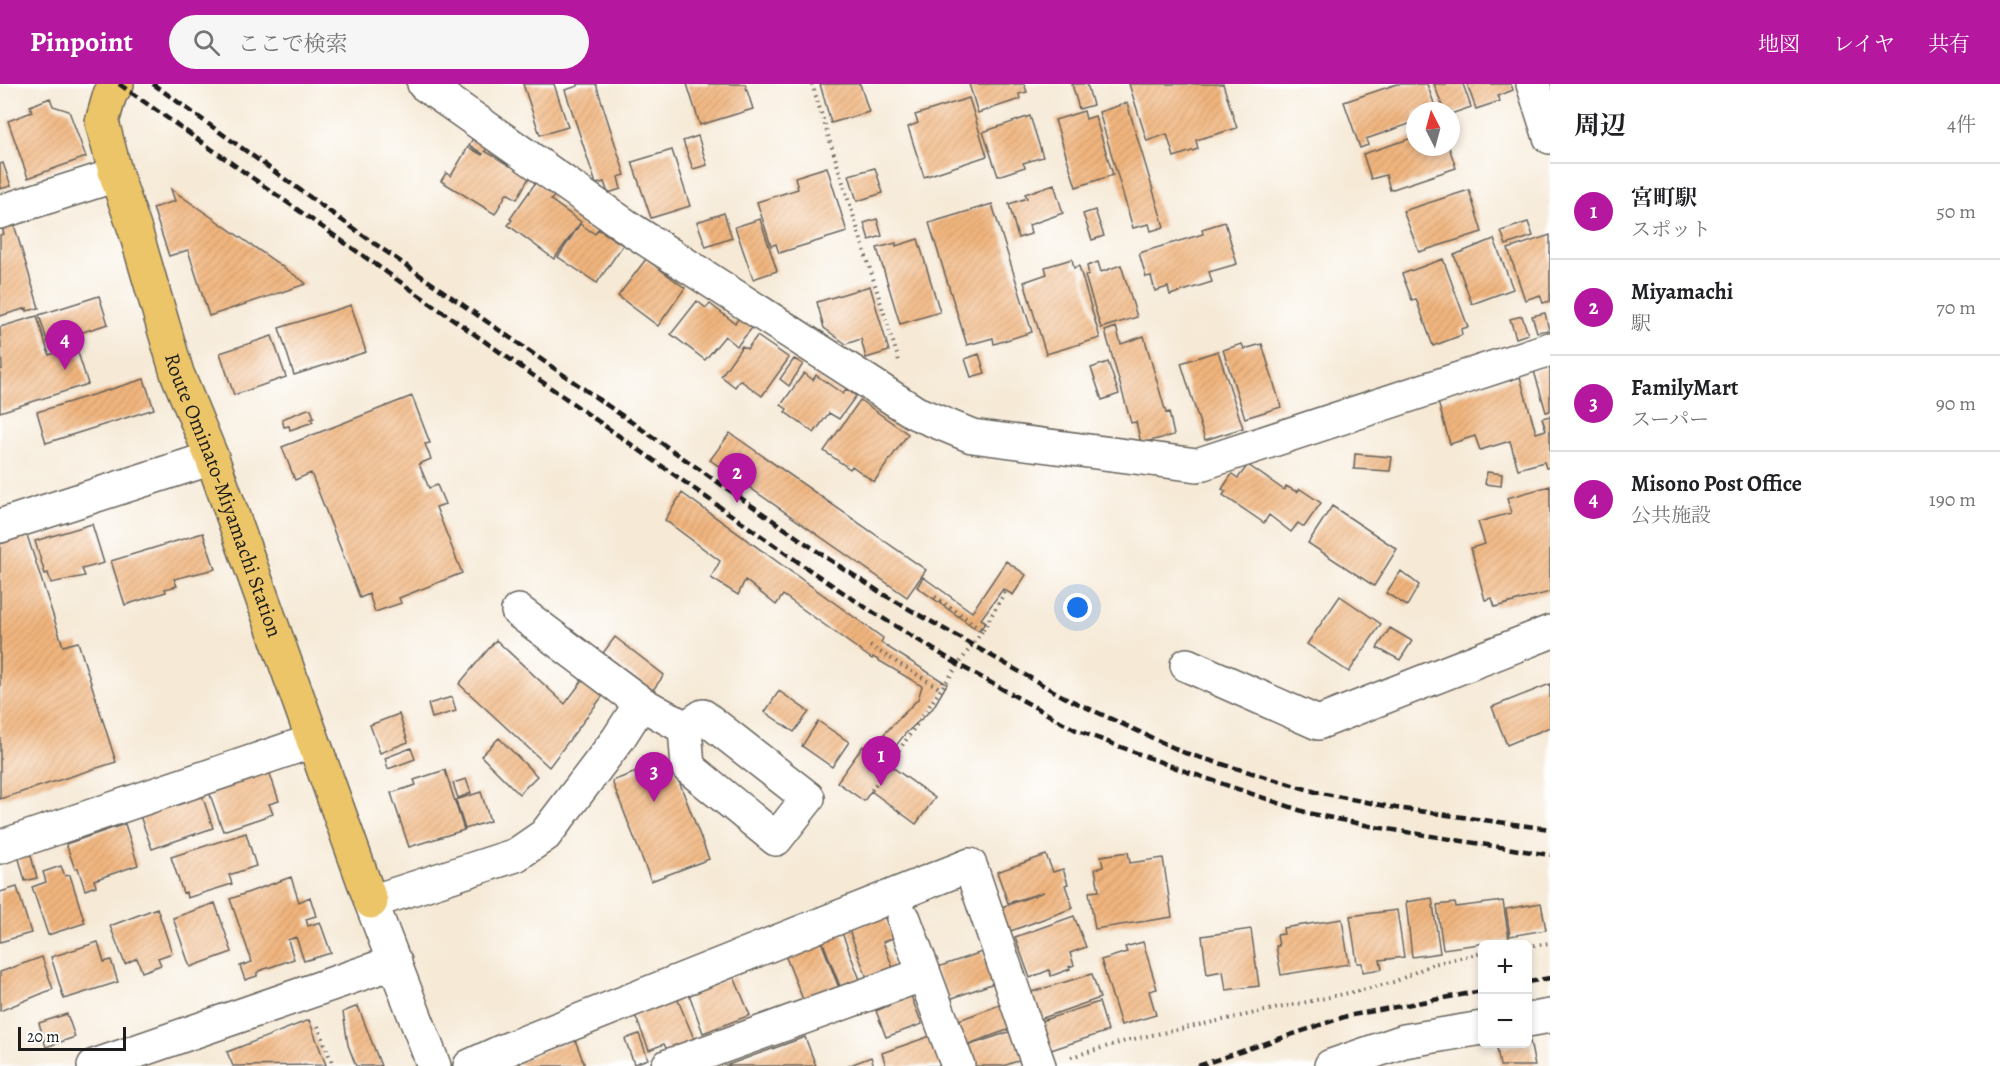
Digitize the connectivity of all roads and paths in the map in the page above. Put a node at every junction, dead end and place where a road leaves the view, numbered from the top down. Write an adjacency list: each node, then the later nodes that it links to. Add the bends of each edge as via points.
1 (117, 84): 6 (main road, Route Ominato-Miyamachi Station, via 102,122)
2 (424, 84): 9 (street, via 632,230)
3 (812, 84): 9 (path)
4 (1533, 84): 5 (street)
5 (1550, 136)
6 (116, 175): 7 (street); 10 (main road, Route Ominato-Miyamachi Station, via 177,373)
7 (2, 211)
8 (1550, 349): 9 (street, via 1197,465 972,436)
9 (916, 413)
10 (212, 458): 11 (street); 22 (main road, Route Ominato-Miyamachi Station)
11 (0, 526)
12 (1005, 592): 15 (path)
13 (935, 597): 15 (path)
14 (518, 611): 20 (street)
15 (983, 630): 19 (path)
16 (1550, 633): 18 (street, via 1318,723)
17 (870, 646): 19 (path)
18 (1187, 665)
19 (941, 689): 23 (path)
20 (641, 703): 21 (street); 25 (street, via 618,740 544,836 516,855)
21 (685, 728)
22 (313, 741): 24 (street); 25 (main road, Route Ominato-Miyamachi Station)
23 (871, 791)
24 (0, 847)
25 (370, 902): 30 (street)
26 (904, 919): 31 (street)
27 (1550, 942): 28 (path)
28 (1532, 944)
29 (1478, 954): 42 (path, via 1433,964 1385,984 1129,1040)
30 (395, 962): 32 (street); 38 (street)
31 (924, 974): 40 (street); 41 (street)
32 (306, 992): 36 (street); 37 (path)
33 (1550, 1016): 34 (street)
34 (1532, 1019)
35 (1478, 1029): 43 (street, via 1404,1041)
36 (94, 1066)
37 (333, 1066)
38 (434, 1066)
39 (470, 1066): 42 (street, via 970,865)
40 (668, 1066)
41 (958, 1066)
42 (1040, 1066)
43 (1331, 1066)

